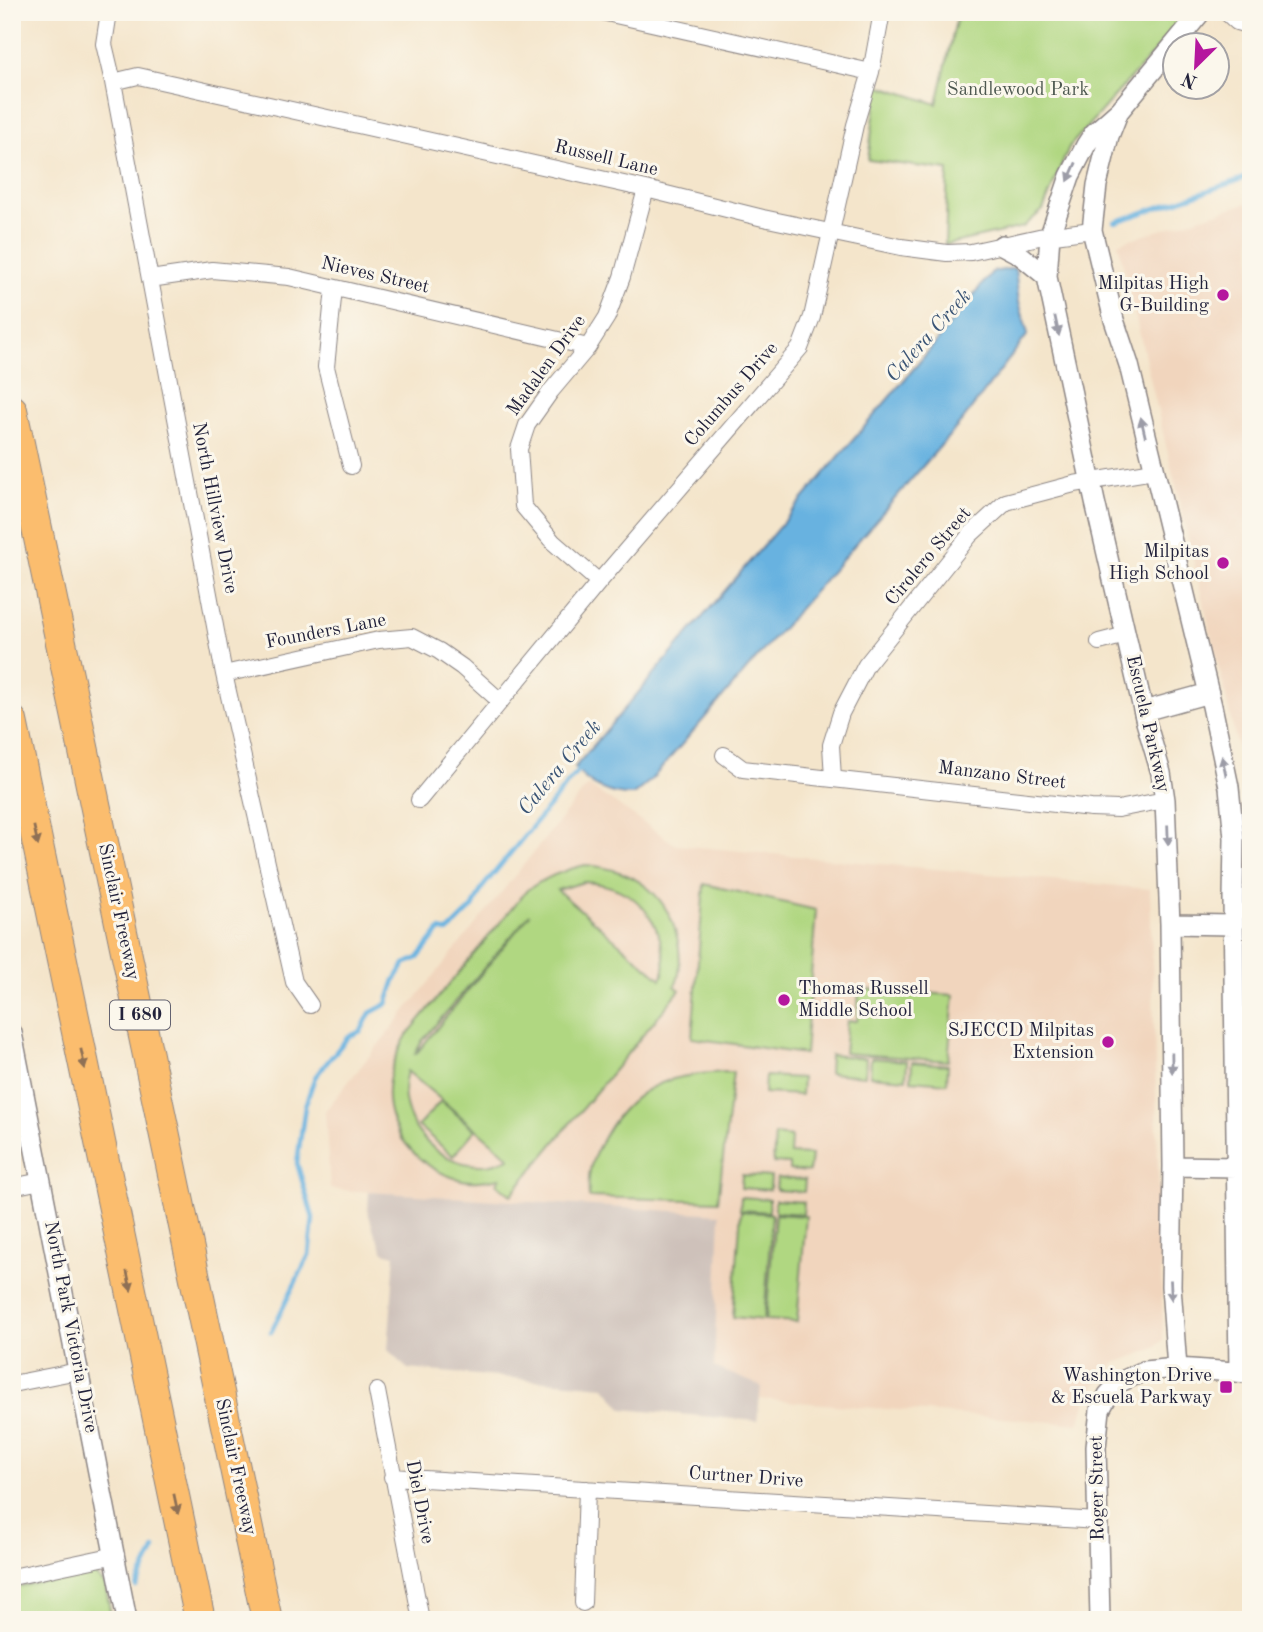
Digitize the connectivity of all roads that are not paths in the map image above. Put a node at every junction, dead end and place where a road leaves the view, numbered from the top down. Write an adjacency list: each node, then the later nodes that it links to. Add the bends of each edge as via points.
1 (109, 12): 8 (street, North Hillview Drive, via 104,44)
2 (602, 12): 7 (street)
3 (882, 12): 7 (street, Columbus Drive)
4 (1201, 12): 9 (street, Escuela Parkway)
5 (1226, 12): 6 (street)
6 (1251, 26)
7 (871, 72): 12 (street, Columbus Drive)
8 (114, 82): 10 (street, Russell Lane, via 138,76); 16 (street, North Hillview Drive)
9 (1120, 110): 11 (street, Escuela Parkway, via 1097,185); 13 (street, Escuela Parkway, one-way to 13, via 1086,145)
10 (646, 189): 12 (street, Russell Lane); 18 (street, Madalen Drive, via 607,317)
11 (1092, 229): 13 (street, Russell Lane); 21 (street, Escuela Parkway, one-way to 11)
12 (831, 233): 14 (street, Russell Lane, via 947,253); 24 (street, Columbus Drive, via 800,348)
13 (1050, 235): 14 (street, Russell Lane); 15 (street, Escuela Parkway)
14 (1002, 245): 15 (street)
15 (1047, 277): 22 (street, Escuela Parkway, one-way to 22)
16 (150, 279): 17 (street, Nieves Street, via 212,270 289,277); 27 (street, North Hillview Drive)
17 (334, 288): 18 (street, Nieves Street); 20 (street, via 326,367)
18 (588, 347): 24 (street, Madalen Drive, via 527,425 519,449 519,476 523,506 553,542)
19 (12, 410): 58 (highway, Sinclair Freeway / I 680)
20 (351, 466)
21 (1154, 471): 22 (street, Cirolero Street); 28 (street, Escuela Parkway)
22 (1091, 483): 25 (street, Escuela Parkway); 33 (street, Cirolero Street, via 1006,502 970,536 866,665 841,713 831,745)
23 (12, 498): 57 (highway, I 680)
24 (599, 582): 29 (street, Columbus Drive)
25 (1126, 635): 26 (street); 30 (street, Escuela Parkway)
26 (1099, 642)
27 (224, 674): 29 (street, Founders Lane, via 379,640 412,638 462,667); 38 (street, North Hillview Drive, via 294,982)
28 (1209, 693): 30 (street); 37 (street, Escuela Parkway, one-way to 28, via 1234,838 1229,787)
29 (500, 701): 34 (street, Columbus Drive)
30 (1144, 711): 35 (street, Escuela Parkway)
31 (12, 721): 56 (highway, one-way to 56)
32 (724, 755): 33 (street, Manzano Street, via 743,769)
33 (833, 778): 35 (street, Manzano Street, via 1091,808 1118,809)
34 (419, 800)
35 (1166, 800): 36 (street, Escuela Parkway, one-way to 36)
36 (1170, 924): 37 (street); 40 (street, Escuela Parkway, one-way to 40)
37 (1233, 925): 41 (street, Escuela Parkway)
38 (310, 1005)
39 (12, 1033): 42 (street, North Park Victoria Drive)
40 (1173, 1166): 41 (street); 44 (street, Escuela Parkway, one-way to 44, via 1171,1286)
41 (1237, 1167): 46 (street, Escuela Parkway)
42 (41, 1181): 43 (street); 45 (street, North Park Victoria Drive)
43 (12, 1187)
44 (1177, 1368): 46 (street, Roger Street); 51 (street, Roger Street, via 1130,1376 1114,1387 1103,1404 1097,1431)
45 (78, 1371): 47 (street); 52 (street, North Park Victoria Drive)
46 (1245, 1373)
47 (12, 1384)
48 (377, 1391): 49 (street, Diel Drive)
49 (392, 1477): 50 (street, Curtner Drive); 59 (street, Diel Drive)
50 (587, 1489): 51 (street, Curtner Drive); 54 (street)
51 (1098, 1521): 60 (street, Roger Street)
52 (116, 1555): 53 (street); 55 (street, North Park Victoria Drive)
53 (12, 1577)
54 (583, 1603)
55 (127, 1620)
56 (200, 1620)
57 (249, 1620)
58 (267, 1620)
59 (421, 1620)
60 (1100, 1620)

